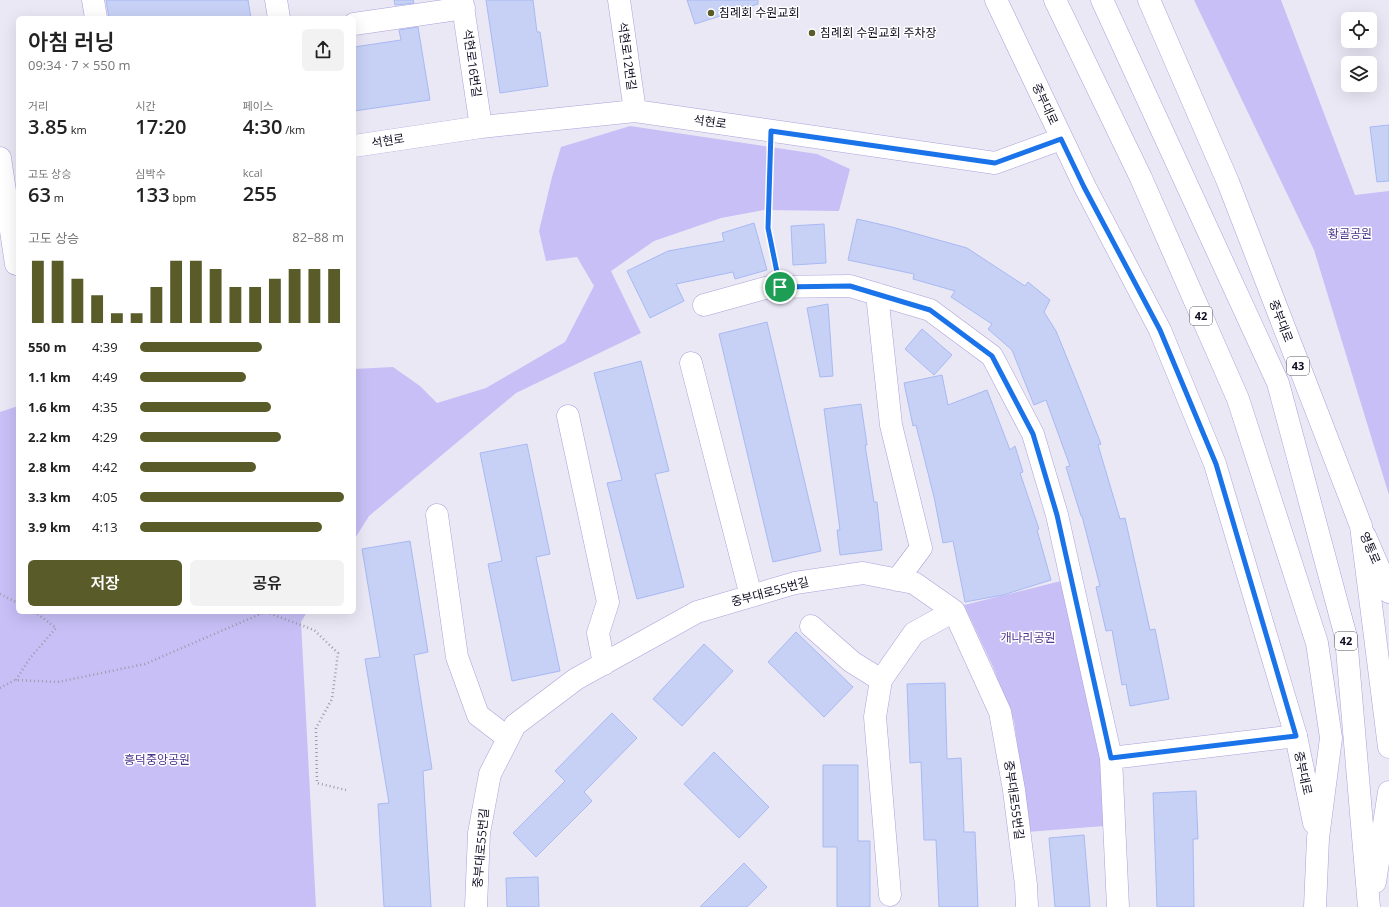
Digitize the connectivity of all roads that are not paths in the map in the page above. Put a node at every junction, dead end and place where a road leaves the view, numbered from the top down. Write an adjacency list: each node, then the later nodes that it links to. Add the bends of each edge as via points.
1 (93, 0): 9 (main road)
2 (276, 0): 10 (main road)
3 (619, 0): 12 (main road, 석현로12번길)
4 (996, 0): 14 (main road, 중부대로)
5 (1055, 0): 36 (main road, 중부대로 / 42, via 1141,178 1238,400 1317,643 1331,738)
6 (1102, 0): 42 (main road, 42, via 1278,383 1346,637)
7 (1149, 0): 23 (main road, 중부대로 / 43, via 1228,182)
8 (463, 4): 11 (main road); 13 (main road, 석현로16번길)
9 (96, 16)
10 (279, 16)
11 (356, 24)
12 (635, 112): 13 (main road, 석현로); 14 (main road, 석현로, via 995,163)
13 (481, 127): 15 (main road, 석현로)
14 (1061, 139): 31 (main road, 중부대로, via 1160,330 1216,464)
15 (356, 146)
16 (0, 158): 17 (main road)
17 (11, 266)
18 (877, 294): 19 (main road, via 850,286 769,287); 24 (main road, via 892,425 921,548); 34 (main road, via 930,310 992,356 1033,434 1057,515)
19 (704, 305)
20 (691, 363): 26 (main road)
21 (568, 416): 29 (main road, via 608,602 598,632)
22 (438, 515): 32 (main road, via 457,657 478,715)
23 (1360, 526): 25 (main road, 영통로); 33 (main road, 중부대로 / 43)
24 (897, 580): 26 (main road, 중부대로55번길, via 863,573 795,583); 27 (main road, 중부대로55번길, via 914,583)
25 (1389, 592)
26 (751, 596): 29 (main road, 중부대로55번길, via 697,612)
27 (954, 611): 30 (main road, via 914,633); 39 (main road, 중부대로55번길, via 1000,712 1014,790 1026,885)
28 (810, 626): 30 (main road, via 852,662)
29 (604, 664): 32 (main road, 중부대로55번길, via 576,678 515,724)
30 (881, 680): 37 (main road, via 875,717)
31 (1296, 736): 34 (main road); 36 (main road, 중부대로)
32 (508, 738): 38 (main road, 중부대로55번길, via 490,774 479,833)
33 (1389, 747)
34 (1111, 758): 40 (main road)
35 (1389, 792): 42 (main road)
36 (1318, 838): 41 (main road, 중부대로 / 42)
37 (890, 895)
38 (476, 907)
39 (1026, 907)
40 (1118, 907)
41 (1315, 907)
42 (1370, 907)

